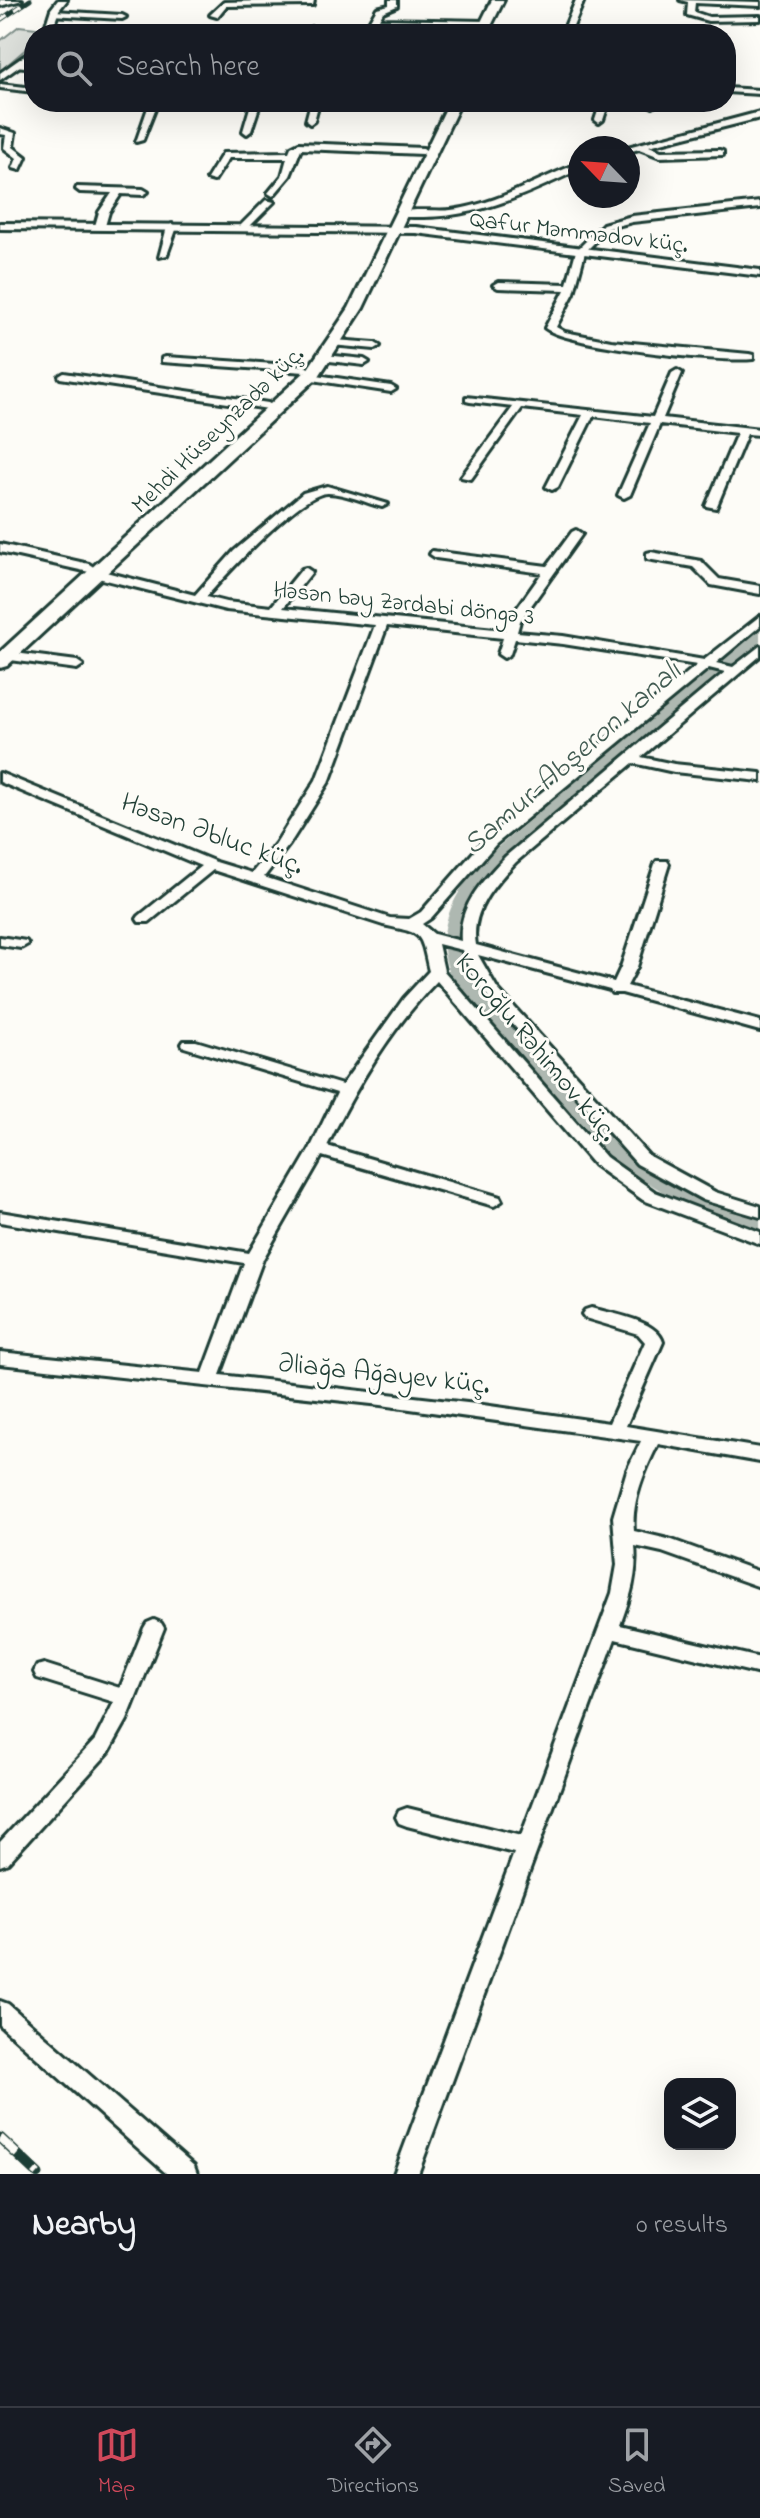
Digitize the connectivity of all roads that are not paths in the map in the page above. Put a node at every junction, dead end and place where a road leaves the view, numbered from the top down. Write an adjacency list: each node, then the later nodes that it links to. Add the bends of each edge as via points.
1 (63, 0): 11 (street)
2 (310, 0): 12 (street, via 224,4)
3 (393, 0): 16 (street)
4 (498, 0): 20 (main road)
5 (507, 0): 21 (main road)
6 (580, 0): 22 (street)
7 (683, 0): 8 (street)
8 (692, 0): 9 (street); 15 (street, via 690,13 700,18)
9 (760, 4)
10 (125, 8): 13 (street)
11 (54, 13): 13 (street); 17 (street)
12 (214, 15)
13 (110, 16): 14 (street)
14 (122, 17)
15 (760, 18)
16 (375, 21): 18 (street); 19 (street)
17 (50, 24)
18 (373, 24)
19 (412, 24)
20 (488, 24)
21 (489, 24)
22 (570, 24)
23 (24, 60): 24 (street)
24 (19, 64): 25 (street); 26 (street)
25 (24, 65)
26 (0, 77)
27 (0, 86): 28 (street)
28 (24, 89)
29 (736, 91): 30 (street)
30 (760, 92)
31 (150, 112): 42 (street)
32 (253, 112): 41 (street)
33 (312, 112): 39 (street)
34 (441, 112): 45 (main road, Mehdi Hüseynzadə küç.)
35 (450, 112): 56 (main road, Mehdi Hüseynzadə küç.)
36 (602, 112): 38 (street)
37 (760, 115): 43 (street)
38 (599, 120)
39 (310, 121)
40 (0, 131): 48 (street, via 11,133 8,148 22,157)
41 (247, 131)
42 (139, 140)
43 (640, 145)
44 (640, 149): 46 (street, via 660,154)
45 (423, 151): 47 (street, via 309,144); 56 (main road, Mehdi Hüseynzadə küç.)
46 (720, 153)
47 (292, 155): 50 (street, via 226,155); 60 (street, via 286,176)
48 (17, 168)
49 (568, 172): 55 (street, via 505,201)
50 (211, 179)
51 (80, 189): 52 (street)
52 (118, 191): 53 (street); 58 (street)
53 (143, 192)
54 (760, 205): 62 (street, via 618,221)
55 (423, 215): 56 (street); 61 (street)
56 (393, 224): 60 (street, Qafur Məmmədov küç.); 61 (street, Qafur Məmmədov küç.); 68 (main road, Mehdi Hüseynzadə küç.); 75 (main road, Mehdi Hüseynzadə küç.)
57 (0, 226): 58 (street, Qafur Məmmədov küç.)
58 (100, 226): 59 (street, Qafur Məmmədov küç.)
59 (172, 227): 60 (street, Qafur Məmmədov küç.); 63 (street)
60 (244, 227)
61 (416, 230): 62 (street, Qafur Məmmədov küç.)
62 (581, 251): 64 (street, Qafur Məmmədov küç.); 66 (street)
63 (162, 255)
64 (760, 273)
65 (498, 285): 66 (street)
66 (571, 287): 67 (street, via 551,331)
67 (599, 341): 70 (street); 71 (street)
68 (335, 343): 69 (street); 72 (main road, Mehdi Hüseynzadə küç.)
69 (375, 346)
70 (589, 355)
71 (749, 357)
72 (325, 358): 74 (street); 75 (main road, Mehdi Hüseynzadə küç.)
73 (166, 360): 75 (street)
74 (364, 362)
75 (307, 373): 78 (street); 80 (main road, Mehdi Hüseynzadə küç.); 96 (main road, Mehdi Hüseynzadə küç.)
76 (677, 373): 83 (street)
77 (64, 376): 80 (street)
78 (391, 389)
79 (470, 399): 82 (street)
80 (268, 406): 96 (main road, Mehdi Hüseynzadə küç.)
81 (517, 409): 86 (street)
82 (589, 413): 83 (street); 87 (street)
83 (655, 420): 85 (street); 88 (street)
84 (759, 428): 85 (street)
85 (743, 430): 90 (street)
86 (467, 477)
87 (552, 487)
88 (624, 495)
89 (382, 504): 99 (street, via 327,489 307,495 238,554)
90 (712, 506)
91 (576, 534): 95 (street)
92 (0, 548): 96 (street, Həsən bəy Zərdabi döngə 3)
93 (436, 554): 95 (street)
94 (651, 556): 98 (street, via 697,564 715,582)
95 (550, 570): 103 (street)
96 (94, 571): 99 (street, Həsən bəy Zərdabi döngə 3); 106 (main road, Mehdi Hüseynzadə küç.)
97 (306, 572): 100 (street)
98 (760, 590)
99 (197, 600): 100 (street, Həsən bəy Zərdabi döngə 3)
100 (275, 610): 102 (street, Həsən bəy Zərdabi döngə 3)
101 (760, 620): 107 (street)
102 (383, 621): 103 (street, Həsən bəy Zərdabi döngə 3); 115 (street, via 323,780)
103 (508, 635): 105 (street); 107 (street, Həsən bəy Zərdabi döngə 3)
104 (760, 650): 109 (street, Koroğlu Rəhimov küç.)
105 (504, 654)
106 (2, 655): 108 (street)
107 (707, 663): 109 (street, Həsən bəy Zərdabi döngə 3); 117 (street, via 491,841)
108 (77, 665)
109 (735, 671): 110 (street, Koroğlu Rəhimov küç.)
110 (631, 759): 112 (street); 121 (street, Koroğlu Rəhimov küç., via 497,872 470,910)
111 (0, 777): 114 (street, Həsən Əbluc küç.)
112 (760, 777)
113 (662, 864): 123 (street)
114 (211, 865): 115 (street, Həsən Əbluc küç.); 116 (street)
115 (255, 879): 117 (street, Həsən Əbluc küç., via 388,922)
116 (144, 919)
117 (412, 924): 118 (street, Koroğlu Rəhimov küç.)
118 (429, 937): 121 (street); 122 (street, Koroğlu Rəhimov küç.)
119 (0, 941): 120 (street)
120 (21, 944)
121 (468, 947): 123 (street); 129 (street, Koroğlu Rəhimov küç., via 477,973 491,991 643,1160 709,1196)
122 (437, 972): 126 (street, via 409,1001); 131 (street, Koroğlu Rəhimov küç., via 617,1175 649,1196)
123 (617, 990): 124 (street)
124 (760, 1026)
125 (190, 1044): 126 (street)
126 (346, 1091): 127 (street)
127 (318, 1149): 128 (street); 132 (street)
128 (494, 1201)
129 (760, 1212)
130 (0, 1217): 132 (street)
131 (760, 1238)
132 (254, 1259): 135 (street)
133 (591, 1314): 136 (street, via 644,1330 654,1342)
134 (0, 1358): 135 (street, Əliağa Ağayev küç.)
135 (209, 1380): 136 (street, Əliağa Ağayev küç.)
136 (616, 1428): 137 (street, Əliağa Ağayev küç.)
137 (653, 1435): 138 (street, Əliağa Ağayev küç.); 139 (street, via 629,1493)
138 (760, 1455)
139 (624, 1536): 140 (street, via 665,1545); 142 (street, via 625,1579)
140 (760, 1580)
141 (154, 1628): 145 (street)
142 (609, 1630): 143 (street); 147 (street)
143 (760, 1666)
144 (44, 1672): 145 (street)
145 (126, 1698): 148 (street, via 102,1746)
146 (407, 1817): 147 (street)
147 (528, 1847): 151 (street)
148 (0, 1857)
149 (0, 2011): 150 (street)
150 (185, 2174)
151 (406, 2174)

